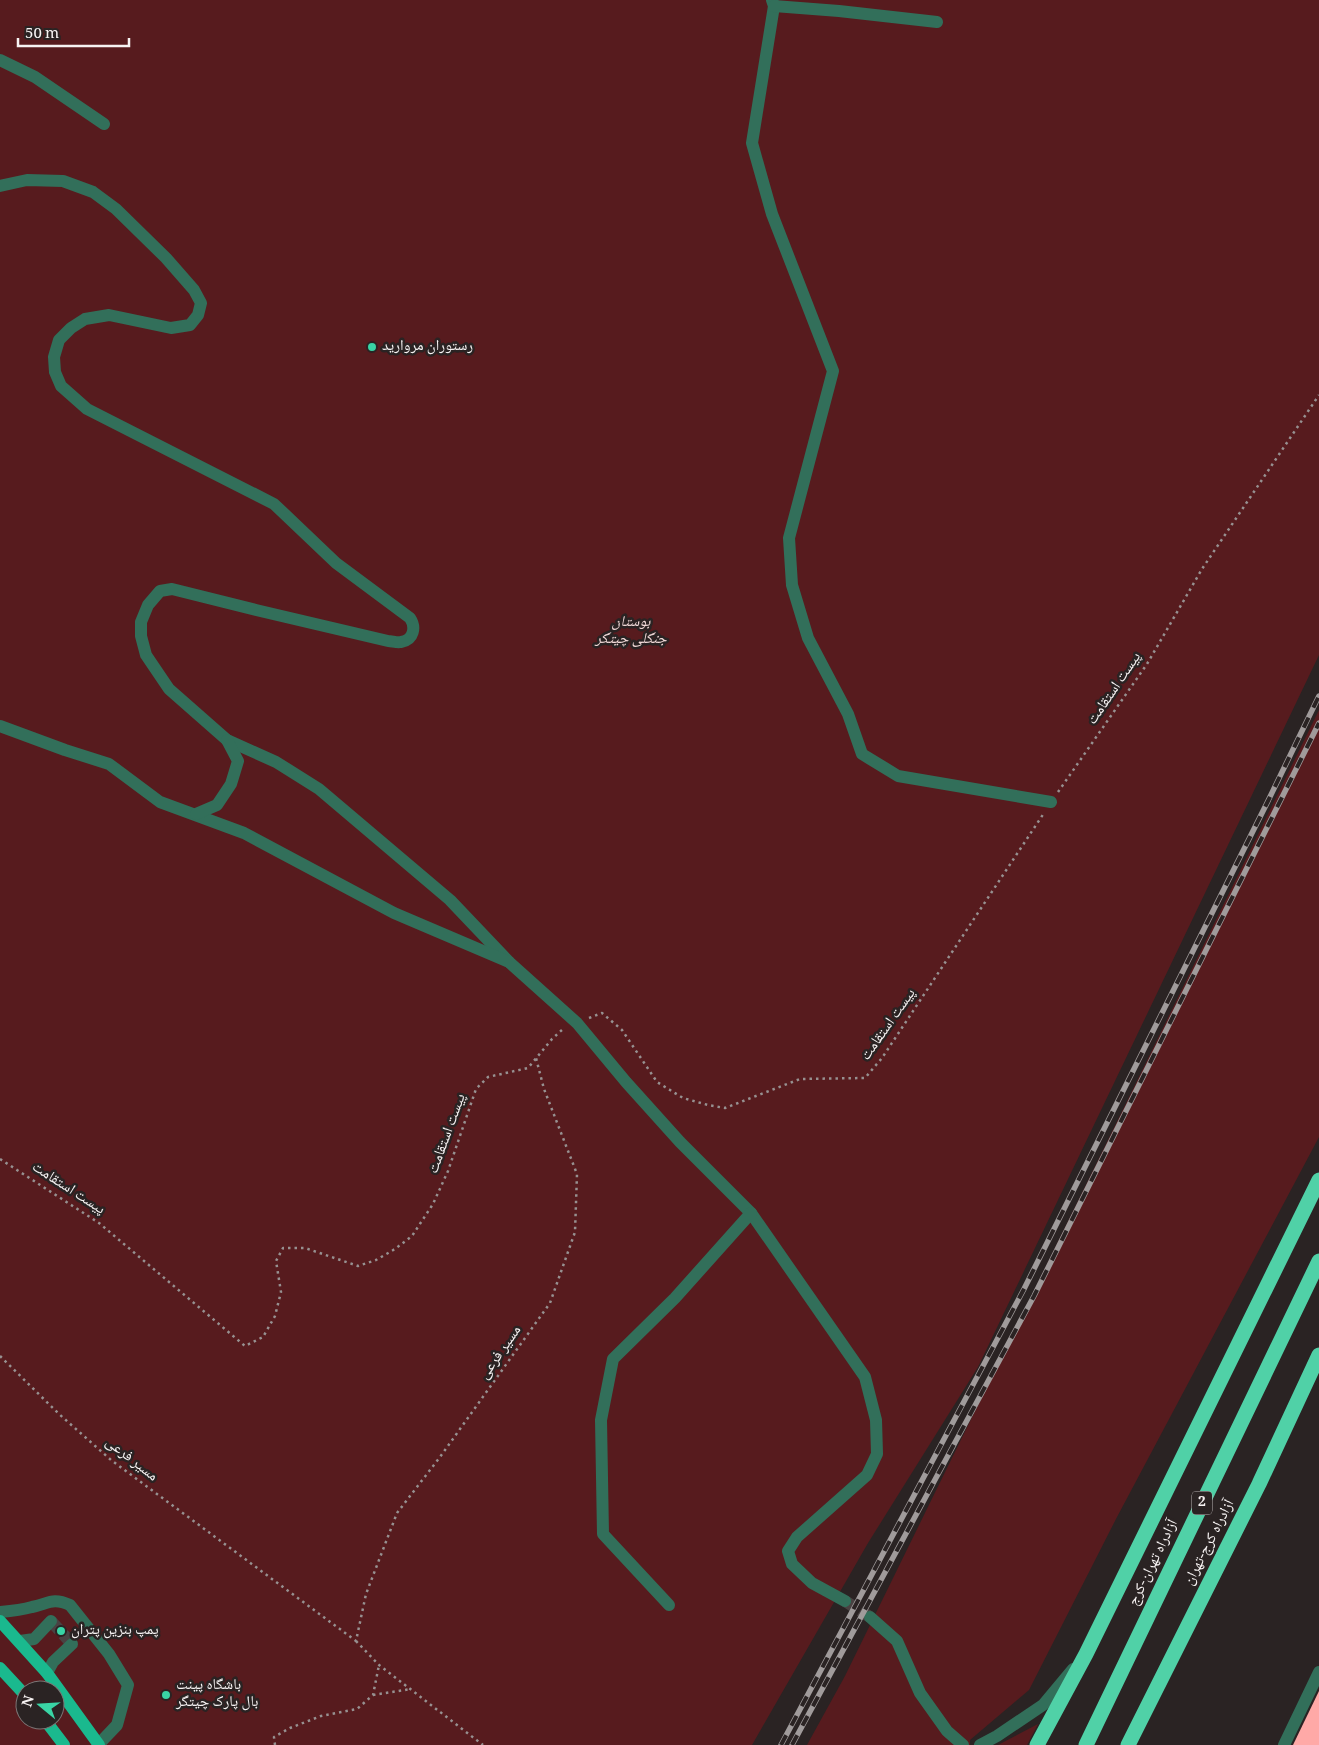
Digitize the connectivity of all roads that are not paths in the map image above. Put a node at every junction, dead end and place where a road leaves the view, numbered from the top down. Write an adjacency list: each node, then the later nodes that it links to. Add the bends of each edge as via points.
1 (773, 3): 2 (street); 8 (street, via 752,143 772,214 832,371 789,538 792,585 808,638 848,714 862,754 898,776)
2 (937, 22)
3 (0, 60): 4 (street, via 35,77)
4 (104, 124)
5 (0, 186): 7 (street, via 27,180 63,182 93,192 116,209 166,258 201,303 198,315 190,325 171,328 109,315 85,319 59,340 54,357 55,372 61,386 87,409 274,504 336,563 414,623 410,638 402,642 388,641 172,588 160,591 148,605 142,622 141,636 146,655 170,689)
6 (0, 726): 9 (street, via 109,764 160,802)
7 (227, 740): 9 (street, via 238,761 231,784 218,805); 10 (street, via 276,762 318,790 450,900)
8 (1051, 802)
9 (196, 814): 10 (street, via 244,833 394,913)
10 (509, 962): 12 (street, via 576,1023 680,1142)
11 (1319, 1180): 23 (highway)
12 (751, 1213): 15 (street, via 865,1377 876,1420 877,1454 867,1474 797,1537 788,1551 792,1564 812,1582); 16 (street, via 675,1298 613,1359 601,1420 603,1534)
13 (1319, 1262): 34 (highway, آزادراه تهران-کرج / 2)
14 (1319, 1355): 35 (highway, آزادراه کرج-تهران, via 1259,1484)
15 (845, 1601)
16 (669, 1604)
17 (0, 1612): 29 (street, via 61,1601 70,1605 109,1654 128,1685 117,1725)
18 (870, 1618): 31 (street, via 897,1642 920,1693 947,1731)
19 (0, 1621): 21 (main road)
20 (51, 1621): 21 (street, via 34,1639)
21 (20, 1641): 26 (main road)
22 (72, 1644): 26 (street, via 53,1662)
23 (1086, 1654): 32 (street, via 1043,1705); 33 (highway)
24 (0, 1668): 27 (main road)
25 (1319, 1672): 36 (street)
26 (47, 1673): 29 (main road)
27 (15, 1684)
28 (53, 1730): 30 (main road)
29 (99, 1744)
30 (64, 1745)
31 (963, 1745)
32 (980, 1745)
33 (1037, 1745)
34 (1086, 1745)
35 (1128, 1745)
36 (1284, 1745)

